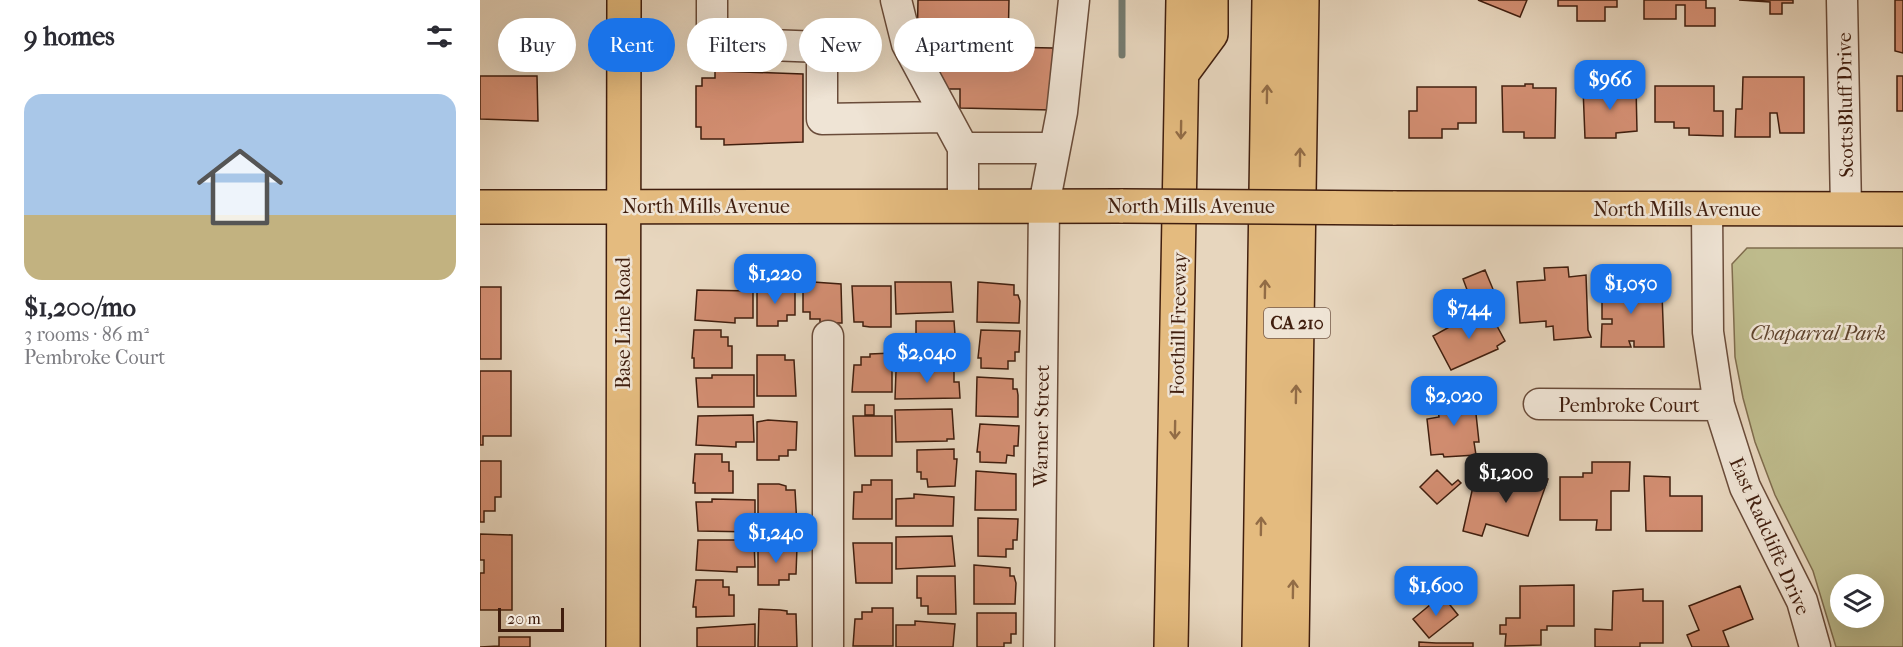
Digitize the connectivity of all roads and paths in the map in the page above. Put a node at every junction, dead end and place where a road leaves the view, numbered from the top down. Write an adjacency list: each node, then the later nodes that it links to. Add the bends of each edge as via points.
1 (624, 0): 15 (main road, Base Line Road)
2 (712, 0): 11 (street, via 712,44 822,46 822,119)
3 (896, 0): 11 (street, via 907,44)
4 (1074, 0): 12 (street, Warner Street, via 1062,112)
5 (1183, 0): 10 (main road, Foothill Freeway)
6 (1212, 0): 10 (main road, via 1211,34)
7 (1269, 0): 28 (main road, one-way to 7)
8 (1302, 0): 29 (main road, CA 210, one-way to 8)
9 (1842, 0): 18 (street, ScottsBluff Drive)
10 (1183, 72): 27 (main road, Foothill Freeway, one-way to 27)
11 (945, 117): 13 (street)
12 (1054, 147): 13 (street); 14 (street, Warner Street)
13 (963, 148): 16 (street)
14 (1044, 205): 16 (main road, North Mills Avenue); 20 (main road, North Mills Avenue, bridge); 26 (street, Warner Street)
15 (623, 206): 16 (main road, North Mills Avenue); 17 (main road, North Mills Avenue); 24 (main road, Base Line Road)
16 (963, 206)
17 (480, 207)
18 (1846, 209): 19 (main road, North Mills Avenue); 20 (main road, North Mills Avenue)
19 (1903, 209)
20 (1707, 210): 23 (street, East Radcliffe Drive, via 1708,332)
21 (828, 336): 25 (street)
22 (1539, 404): 23 (street, Pembroke Court)
23 (1719, 405): 30 (street, East Radcliffe Drive, via 1745,487 1802,601)
24 (623, 647)
25 (828, 647)
26 (1039, 647)
27 (1171, 647)
28 (1259, 647)
29 (1292, 647)
30 (1815, 647)

